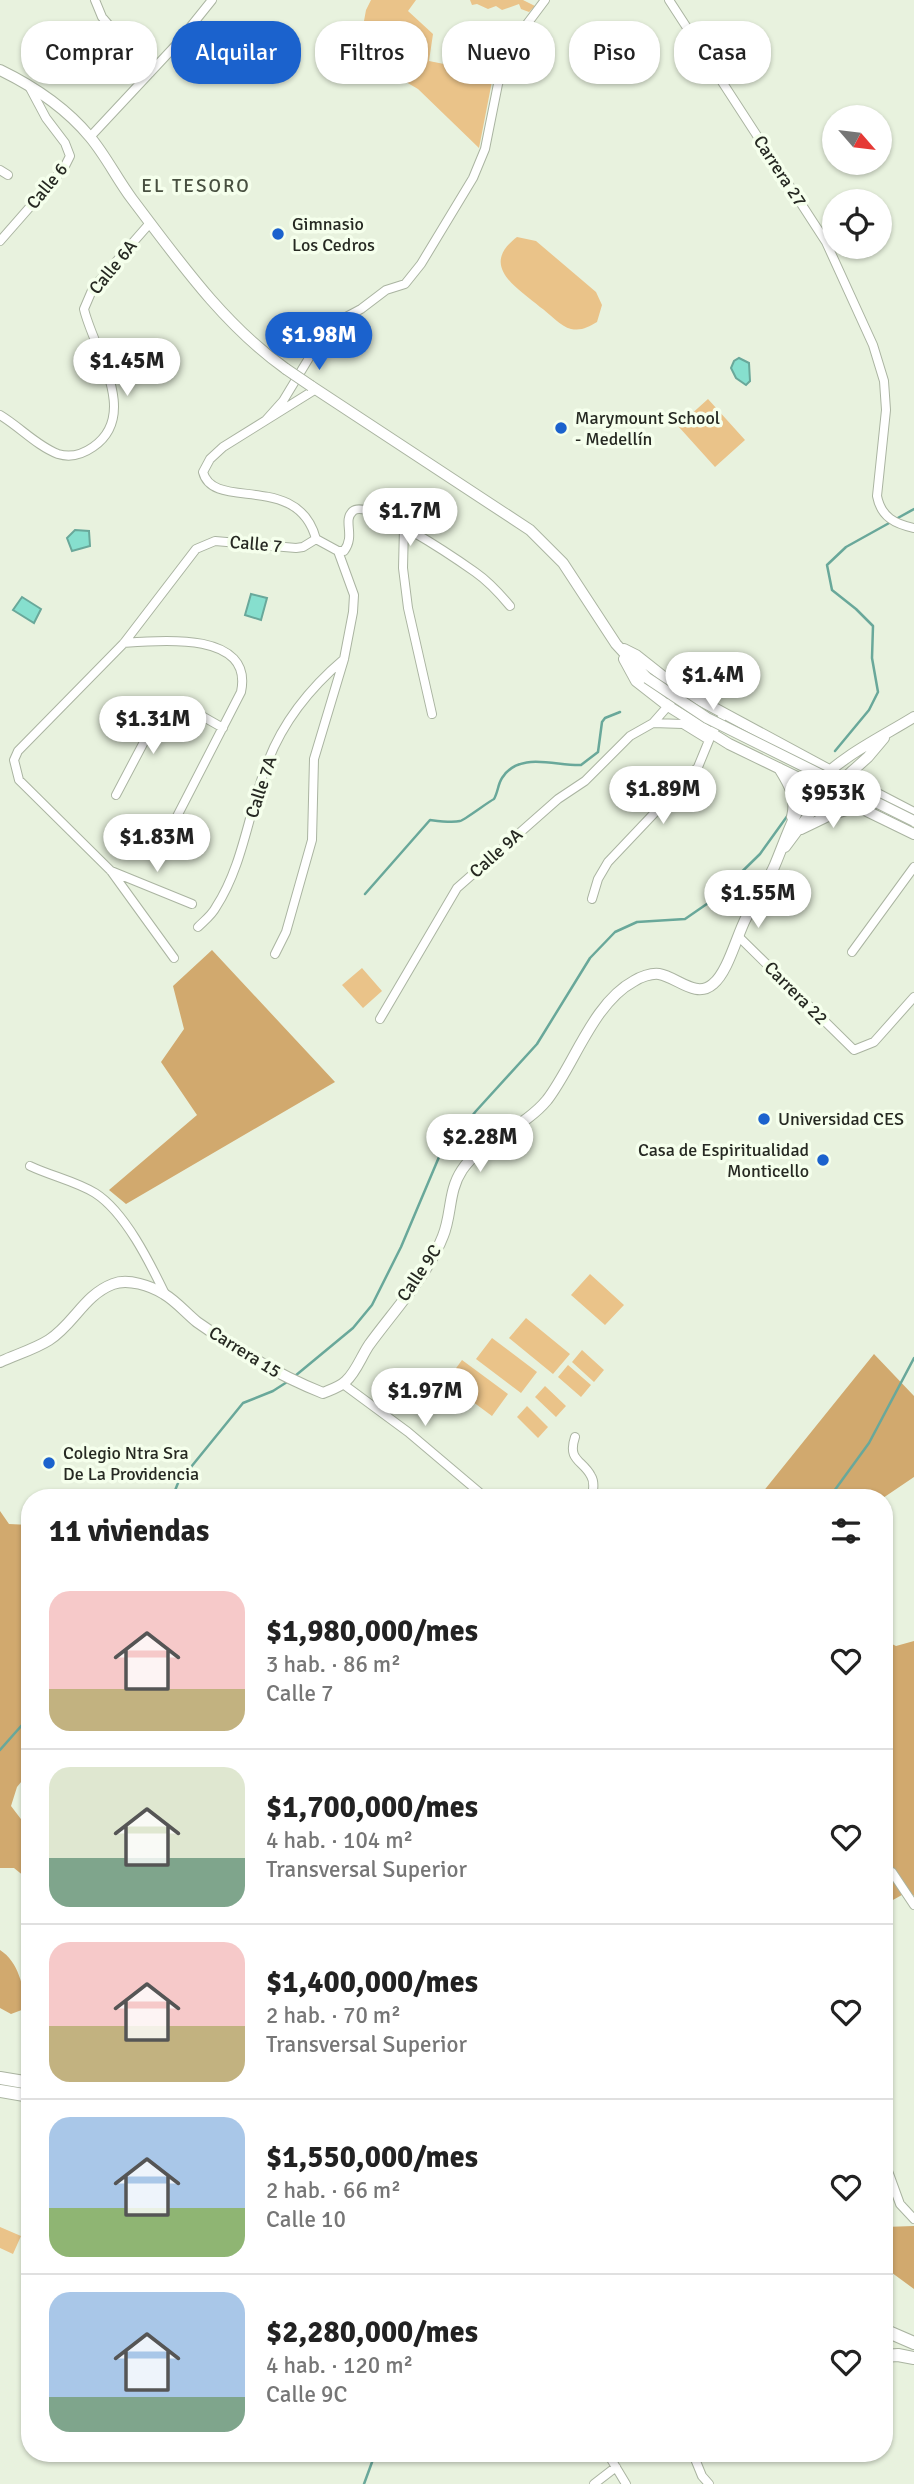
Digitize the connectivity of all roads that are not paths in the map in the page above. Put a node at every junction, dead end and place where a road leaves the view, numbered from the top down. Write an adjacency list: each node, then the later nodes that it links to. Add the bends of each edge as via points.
1 (95, 0): 7 (street)
2 (212, 0): 8 (street)
3 (545, 0): 19 (street, via 508,57 485,149 458,204 410,279 334,324)
4 (669, 0): 6 (street, Carrera 27)
5 (676, 0): 6 (street)
6 (676, 11): 21 (street, Carrera 27, via 821,234 873,345 884,381 886,410 879,506 891,520)
7 (105, 21)
8 (157, 65)
9 (0, 70): 11 (main road)
10 (140, 84): 14 (street)
11 (29, 86): 12 (main road); 13 (street, Calle 6)
12 (64, 113): 13 (street, via 54,118); 14 (main road)
13 (53, 127): 16 (street, Calle 6, via 69,150 68,163)
14 (90, 137): 15 (main road)
15 (150, 223): 17 (main road, bridge, via 213,304 257,348); 18 (street, Calle 6A, via 93,288 84,309 109,373 114,412 105,437 81,454 69,456 50,450)
16 (0, 241)
17 (313, 387): 19 (street); 26 (main road, via 530,530 576,579)
18 (0, 415)
19 (266, 420): 22 (street, via 223,447 204,467 204,476 217,488 294,504 311,524)
20 (404, 527): 23 (street, via 375,511 355,509 348,521 349,545); 24 (street, via 477,573); 30 (street, via 408,608)
21 (914, 528)
22 (316, 539): 23 (street); 25 (street, Calle 7, via 296,548 207,542 196,549)
23 (338, 551): 27 (street, via 354,595)
24 (510, 606)
25 (124, 643): 34 (street, via 187,640 233,658 243,681); 49 (street, Calle 7, via 14,760 19,780)
26 (615, 644): 28 (main road); 29 (main road, via 635,681); 44 (main road, bridge, via 647,678 707,718)
27 (344, 659): 52 (street, Calle 7A, via 316,684 281,734 262,776 224,892); 55 (street, via 314,759 312,839 286,932)
28 (679, 689): 29 (street, Calle 9A); 33 (main road)
29 (668, 706): 32 (street, Calle 9A); 33 (main road)
30 (432, 714)
31 (914, 717): 35 (main road)
32 (653, 723): 33 (street); 58 (street, Calle 9A, via 631,736 585,781 558,799 457,888)
33 (717, 727): 36 (main road, via 729,744); 37 (main road, via 753,730); 50 (street, via 698,767 608,862)
34 (223, 728): 41 (street, via 181,704 164,704); 45 (street)
35 (889, 733): 37 (main road); 38 (main road)
36 (779, 768): 39 (main road); 46 (main road, via 792,790)
37 (831, 771): 39 (main road)
38 (851, 771): 40 (main road); 43 (street, via 868,788)
39 (815, 785): 40 (main road); 46 (main road)
40 (829, 791): 42 (main road); 46 (main road)
41 (116, 795)
42 (859, 806): 46 (main road); 47 (main road)
43 (914, 812)
44 (914, 821)
45 (171, 828)
46 (793, 829): 53 (main road)
47 (913, 835)
48 (914, 867): 54 (street)
49 (111, 871): 51 (street); 56 (street)
50 (592, 899)
51 (192, 904)
52 (198, 927)
53 (738, 936): 57 (street, Carrera 22, via 854,1049 874,1042); 62 (main road, Calle 9C, via 712,985 690,988 659,974 632,981 586,1034 534,1114 472,1157 449,1202 444,1234 431,1261)
54 (852, 952)
55 (275, 954)
56 (174, 958)
57 (914, 997)
58 (380, 1019)
59 (30, 1166): 60 (street, Carrera 15, via 95,1193 118,1215)
60 (165, 1294): 61 (main road, via 117,1282 89,1298 49,1340); 62 (main road, Carrera 15, via 230,1346 274,1372 323,1393)
61 (0, 1362)
62 (343, 1384): 64 (street)
63 (575, 1437): 65 (street, via 573,1453 592,1476)
64 (475, 1489)
65 (594, 1489)
66 (893, 1877): 67 (street)
67 (914, 1905)
68 (0, 2078): 69 (main road)
69 (21, 2082)
70 (3, 2093): 71 (main road)
71 (21, 2094)
72 (893, 2185): 73 (street, via 900,2204)
73 (914, 2219)
74 (893, 2334): 75 (main road)
75 (914, 2343)
76 (893, 2357): 77 (main road)
77 (914, 2358)
78 (613, 2462): 80 (street)
79 (696, 2462): 83 (street)
80 (616, 2468): 81 (street); 82 (street)
81 (594, 2484)
82 (626, 2484)
83 (709, 2484)

